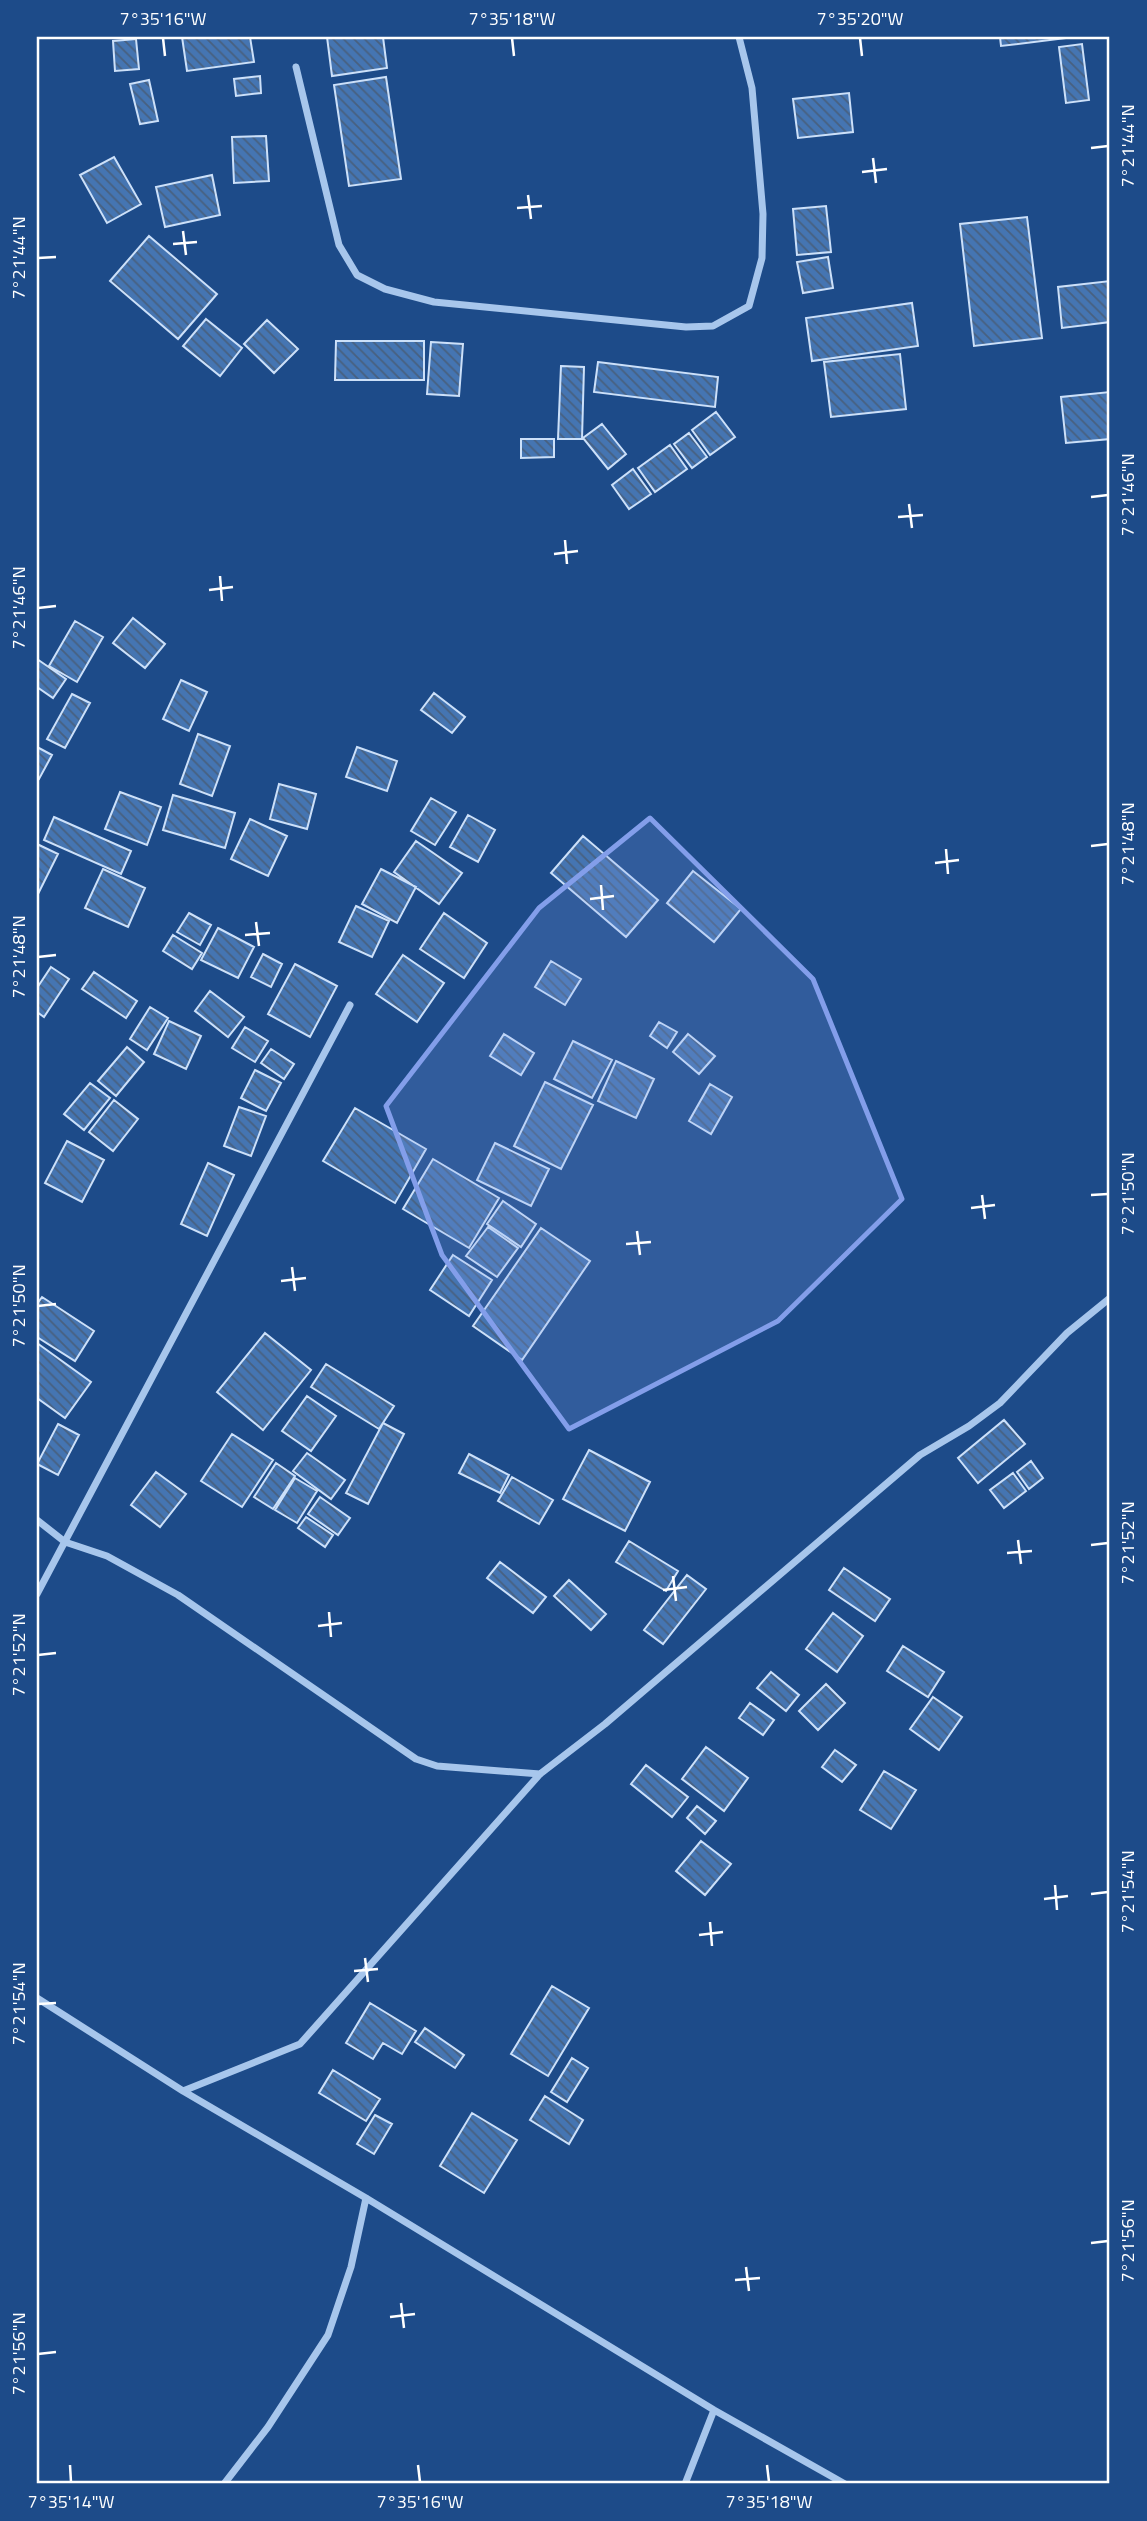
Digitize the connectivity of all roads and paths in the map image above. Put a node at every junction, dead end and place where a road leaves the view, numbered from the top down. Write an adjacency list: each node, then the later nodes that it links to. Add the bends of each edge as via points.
1 (739, 37): 2 (street, via 752,89 764,214 762,258 749,306 713,326 434,302 385,289 357,275 340,245)
2 (296, 67)
3 (350, 1005): 6 (street)
4 (1110, 1298): 8 (street, via 1068,1332 1000,1403 920,1455)
5 (37, 1520): 6 (street)
6 (65, 1542): 7 (street); 8 (street, via 107,1556 178,1595 416,1759 436,1766)
7 (37, 1594)
8 (540, 1774): 10 (street, via 300,2044)
9 (37, 1998): 10 (street)
10 (183, 2091): 11 (street)
11 (366, 2197): 12 (street); 13 (street, via 351,2267 328,2335)
12 (715, 2410): 14 (street); 15 (street)
13 (224, 2484)
14 (685, 2484)
15 (845, 2484)

